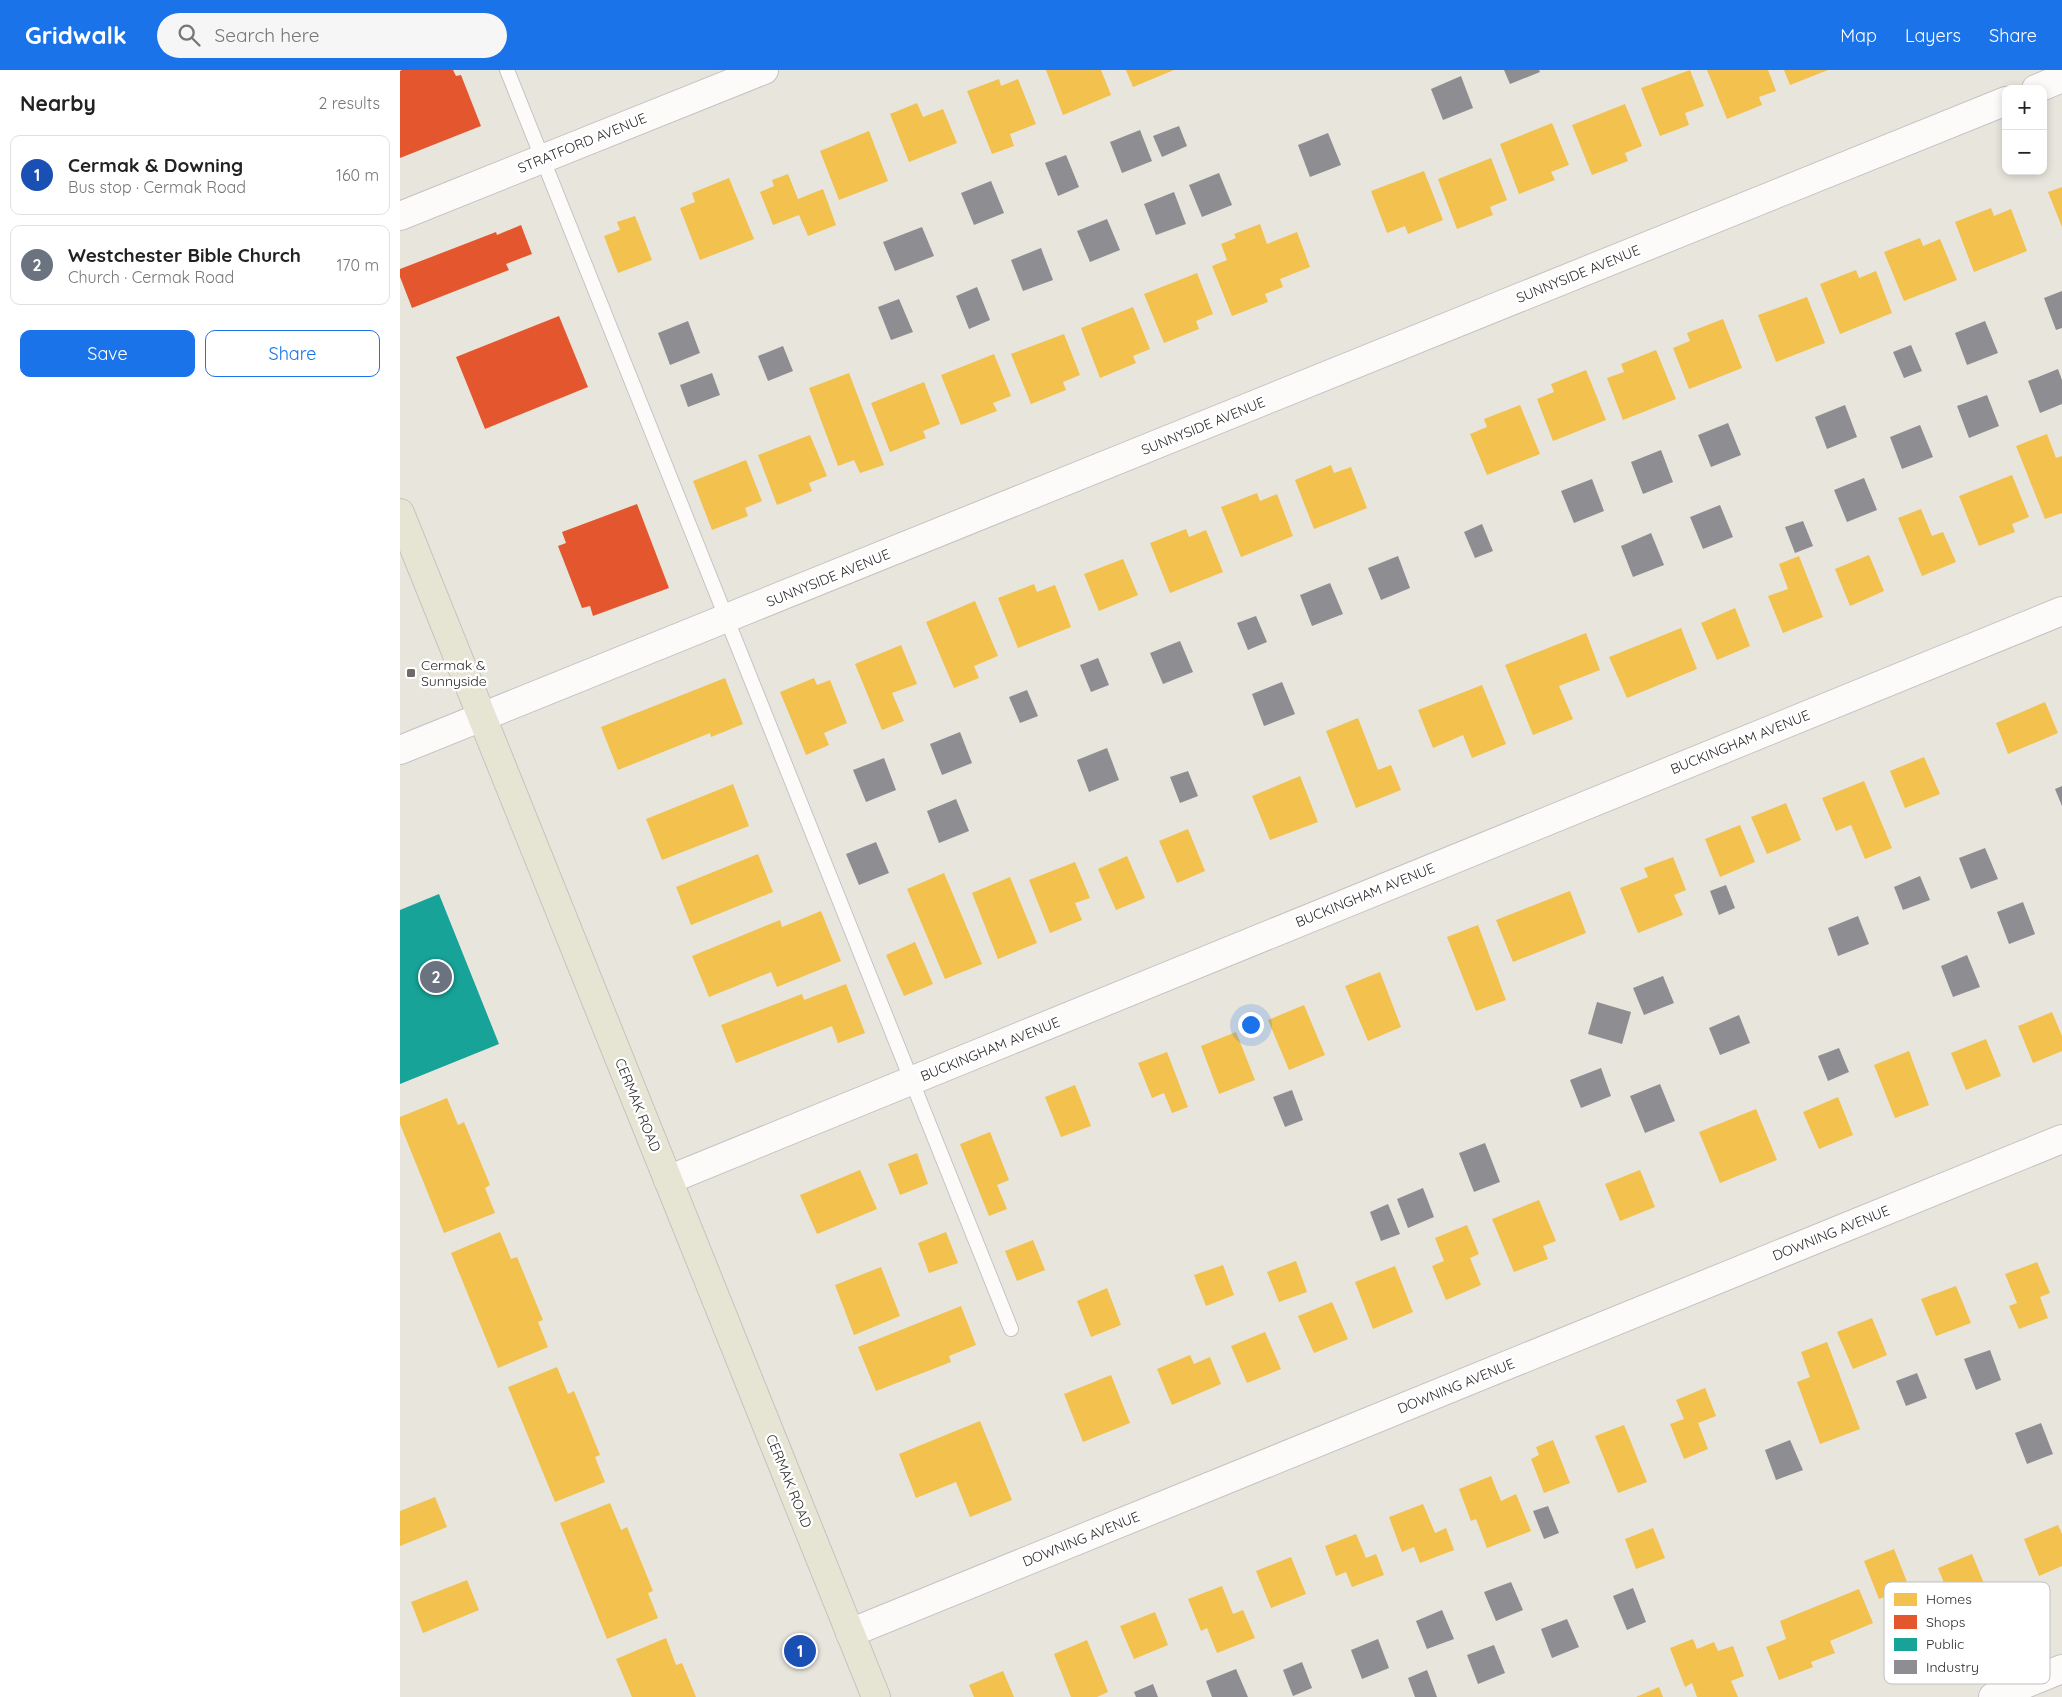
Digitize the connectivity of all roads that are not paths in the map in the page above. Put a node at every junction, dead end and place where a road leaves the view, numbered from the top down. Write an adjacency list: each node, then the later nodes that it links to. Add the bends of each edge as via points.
1 (507, 70): 6 (lane)
2 (764, 70): 6 (street, STRATFORD AVENUE)
3 (2062, 78): 4 (street)
4 (2045, 85)
5 (2002, 103): 10 (street, SUNNYSIDE AVENUE)
6 (542, 159): 7 (street, STRATFORD AVENUE); 10 (lane)
7 (400, 216)
8 (400, 513): 11 (main road, CERMAK ROAD)
9 (2062, 611): 13 (street, BUCKINGHAM AVENUE)
10 (727, 619): 11 (street, SUNNYSIDE AVENUE); 13 (lane)
11 (482, 717): 12 (street, SUNNYSIDE AVENUE); 15 (main road, CERMAK ROAD)
12 (400, 750)
13 (912, 1080): 15 (street, BUCKINGHAM AVENUE); 16 (lane)
14 (2062, 1139): 17 (street, DOWNING AVENUE)
15 (668, 1180): 17 (main road, CERMAK ROAD)
16 (1011, 1329)
17 (850, 1633): 21 (main road, CERMAK ROAD)
18 (2062, 1669): 19 (street)
19 (2050, 1674)
20 (2024, 1684): 22 (street)
21 (876, 1697)
22 (1992, 1697)

